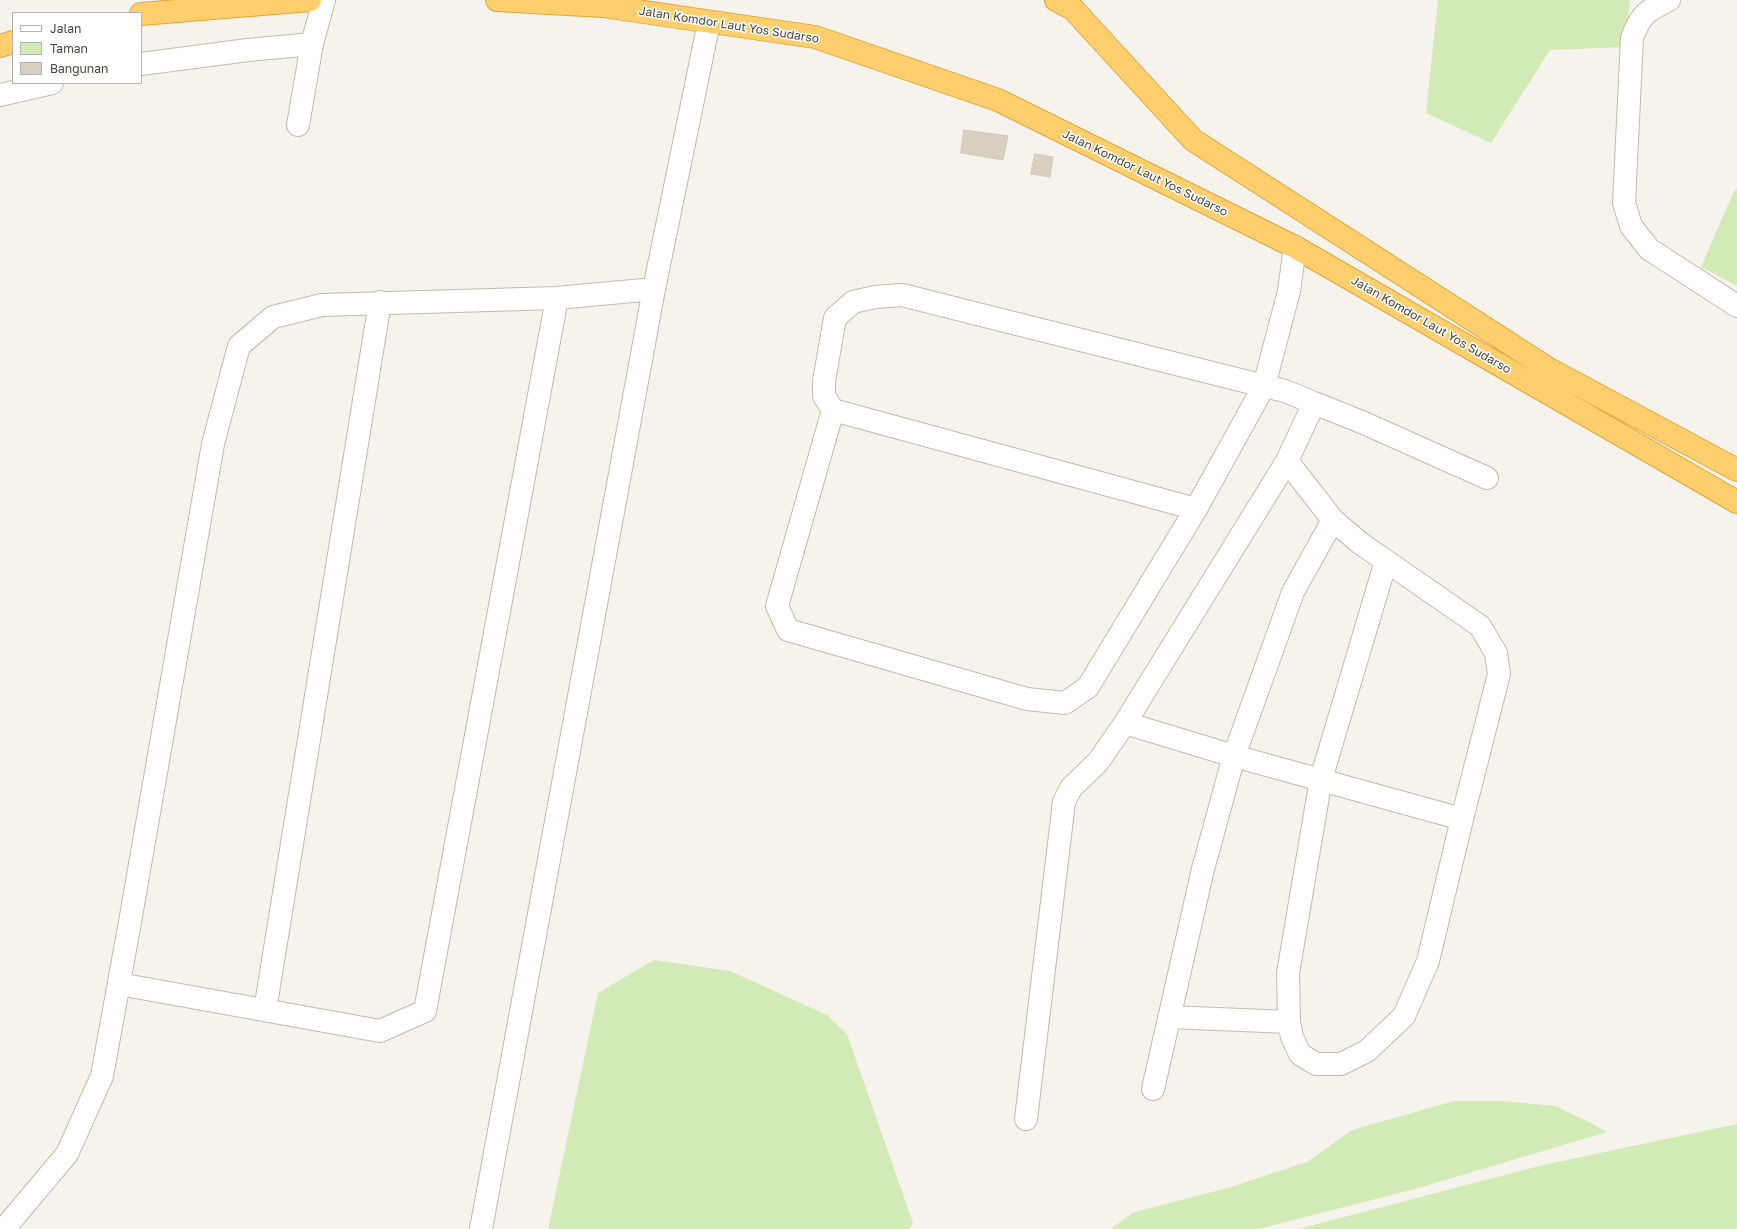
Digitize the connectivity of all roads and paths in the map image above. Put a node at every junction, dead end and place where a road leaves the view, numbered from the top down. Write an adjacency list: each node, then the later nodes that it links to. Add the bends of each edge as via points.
1 (310, 0): 6 (highway)
2 (324, 0): 9 (lane)
3 (497, 0): 7 (highway, Jalan Komdor Laut Yos Sudarso, via 603,6)
4 (1056, 0): 24 (highway, Jalan Komdor Laut Yos Sudarso, via 1073,9 1193,140 1549,369)
5 (1669, 0): 19 (lane, via 1646,13 1639,21 1632,38 1624,203 1631,226 1649,249)
6 (142, 14)
7 (709, 22): 15 (highway, Jalan Komdor Laut Yos Sudarso, via 815,37 998,100); 16 (lane)
8 (12, 42): 10 (highway)
9 (312, 44): 11 (lane); 14 (lane)
10 (0, 46)
11 (142, 64)
12 (48, 84): 13 (lane)
13 (0, 96)
14 (298, 125)
15 (1295, 247): 20 (lane, via 1289,291); 26 (highway, Jalan Komdor Laut Yos Sudarso)
16 (654, 289): 17 (lane); 41 (lane)
17 (557, 298): 18 (lane); 35 (lane, via 425,1011 380,1032)
18 (380, 302): 34 (lane, via 322,305 273,317 239,346 213,444); 35 (lane)
19 (1737, 306)
20 (1264, 386): 21 (lane, via 1285,391); 22 (lane, via 902,295 853,302 835,318 824,381 824,396); 27 (lane)
21 (1314, 403): 23 (lane); 25 (lane, via 1364,422)
22 (832, 410): 27 (lane); 27 (lane, via 777,606 788,630 1027,699 1065,702 1088,687)
23 (1287, 461): 28 (lane); 30 (lane)
24 (1737, 470)
25 (1487, 478)
26 (1737, 502)
27 (1196, 508)
28 (1333, 520): 29 (lane); 31 (lane, via 1293,592)
29 (1386, 561): 32 (lane); 33 (lane, via 1480,626 1496,653 1499,674)
30 (1125, 723): 31 (lane); 39 (lane, via 1098,762 1071,788 1064,802)
31 (1234, 756): 32 (lane); 36 (lane, via 1202,869)
32 (1321, 779): 33 (lane); 37 (lane, via 1288,973)
33 (1462, 819): 37 (lane, via 1428,961 1404,1016 1367,1051 1341,1064 1316,1064 1300,1054 1292,1037)
34 (119, 984): 35 (lane); 40 (lane, via 102,1076 67,1154)
35 (265, 1010)
36 (1169, 1017): 37 (lane); 38 (lane)
37 (1289, 1022)
38 (1153, 1089)
39 (1026, 1119)
40 (4, 1229)
41 (481, 1229)

